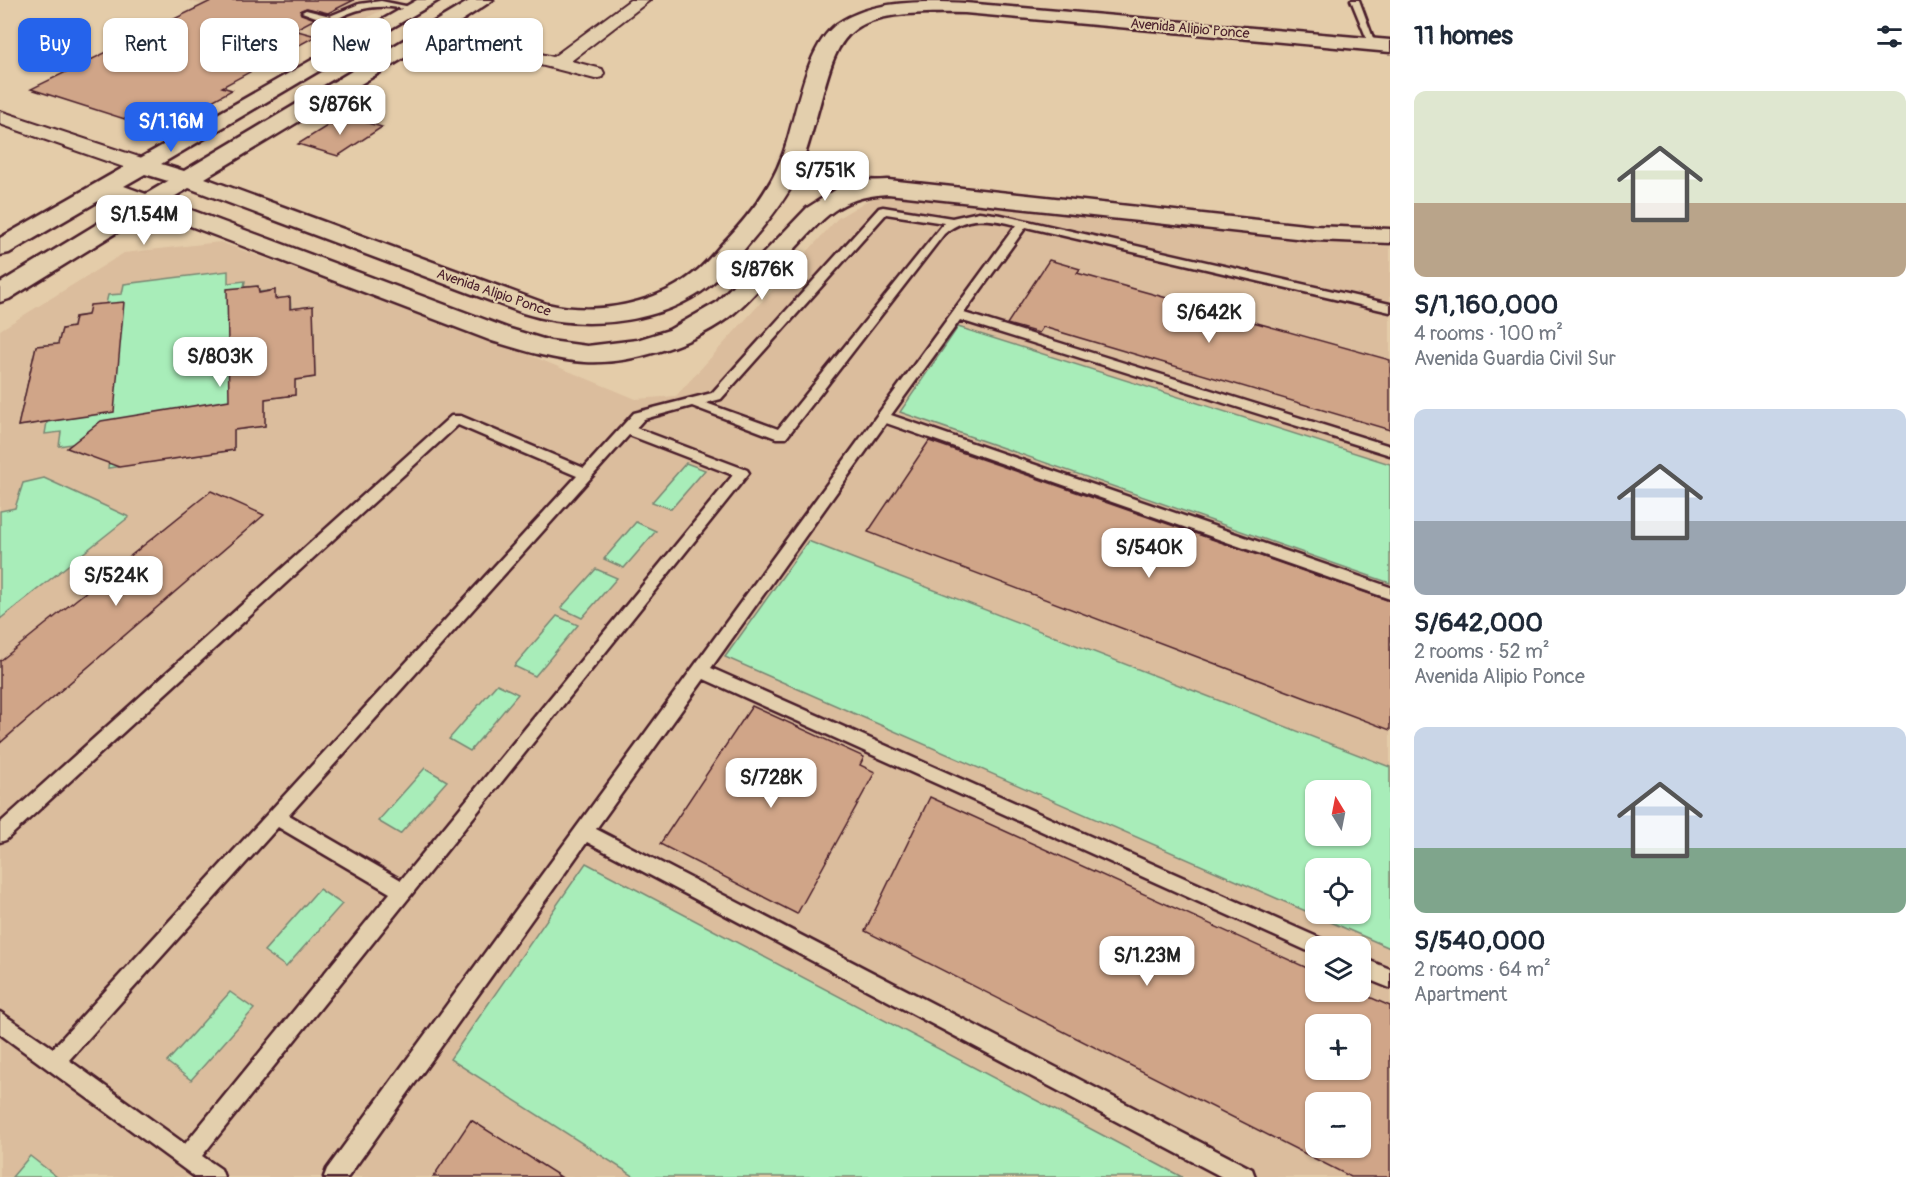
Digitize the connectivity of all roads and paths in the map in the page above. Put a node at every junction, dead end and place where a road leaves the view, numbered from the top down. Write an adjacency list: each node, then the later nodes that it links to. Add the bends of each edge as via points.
1 (484, 0): 9 (main road)
2 (641, 0): 14 (street)
3 (1355, 0): 11 (lane)
4 (423, 4): 8 (lane, via 356,5); 10 (main road)
5 (906, 4): 11 (main road, Avenida Alipio Ponce); 18 (main road, Avenida Alipio Ponce, via 842,28 833,38)
6 (306, 12): 7 (lane)
7 (327, 18)
8 (332, 18)
9 (455, 18)
10 (391, 23)
11 (1381, 45)
12 (403, 51): 20 (main road)
13 (543, 60): 14 (street)
14 (557, 63): 16 (street)
15 (311, 69): 19 (main road)
16 (595, 73)
17 (0, 117): 19 (street, Avenida Alipio Ponce)
18 (793, 159): 20 (main road, Avenida Alipio Ponce, via 776,194 705,276 652,305 586,314 554,313 511,300); 21 (main road, via 812,177)
19 (143, 166): 20 (main road, Avenida Alipio Ponce); 22 (main road)
20 (187, 179): 23 (main road)
21 (888, 187): 24 (main road, via 858,189 816,213 725,308 678,336 640,348 587,354 548,349 501,335); 27 (main road, via 1314,233)
22 (105, 188): 23 (main road); 29 (main road)
23 (148, 203): 24 (main road); 28 (main road)
24 (195, 220): 28 (main road, via 125,228)
25 (950, 221): 26 (lane, via 967,215); 33 (lane, via 883,210 716,396); 33 (lane, via 781,435)
26 (1023, 223): 31 (lane); 32 (lane)
27 (1390, 236)
28 (88, 243): 30 (main road)
29 (0, 248)
30 (0, 294)
31 (1390, 308)
32 (957, 315): 34 (lane); 36 (lane)
33 (692, 402): 35 (lane, via 639,416)
34 (883, 417): 38 (lane); 39 (lane)
35 (627, 429): 37 (lane); 43 (lane, via 742,473)
36 (1390, 452)
37 (586, 474): 40 (lane); 42 (lane, via 456,419)
38 (1390, 593)
39 (700, 670): 41 (lane); 44 (lane)
40 (276, 817): 43 (lane); 48 (lane)
41 (584, 832): 51 (lane); 52 (lane)
42 (0, 834)
43 (403, 891): 49 (lane)
44 (1305, 941)
45 (1371, 971): 46 (lane)
46 (1390, 979)
47 (0, 1022): 48 (lane)
48 (54, 1062): 49 (lane)
49 (188, 1157): 50 (lane)
50 (213, 1177)
51 (335, 1177)
52 (1244, 1177)

